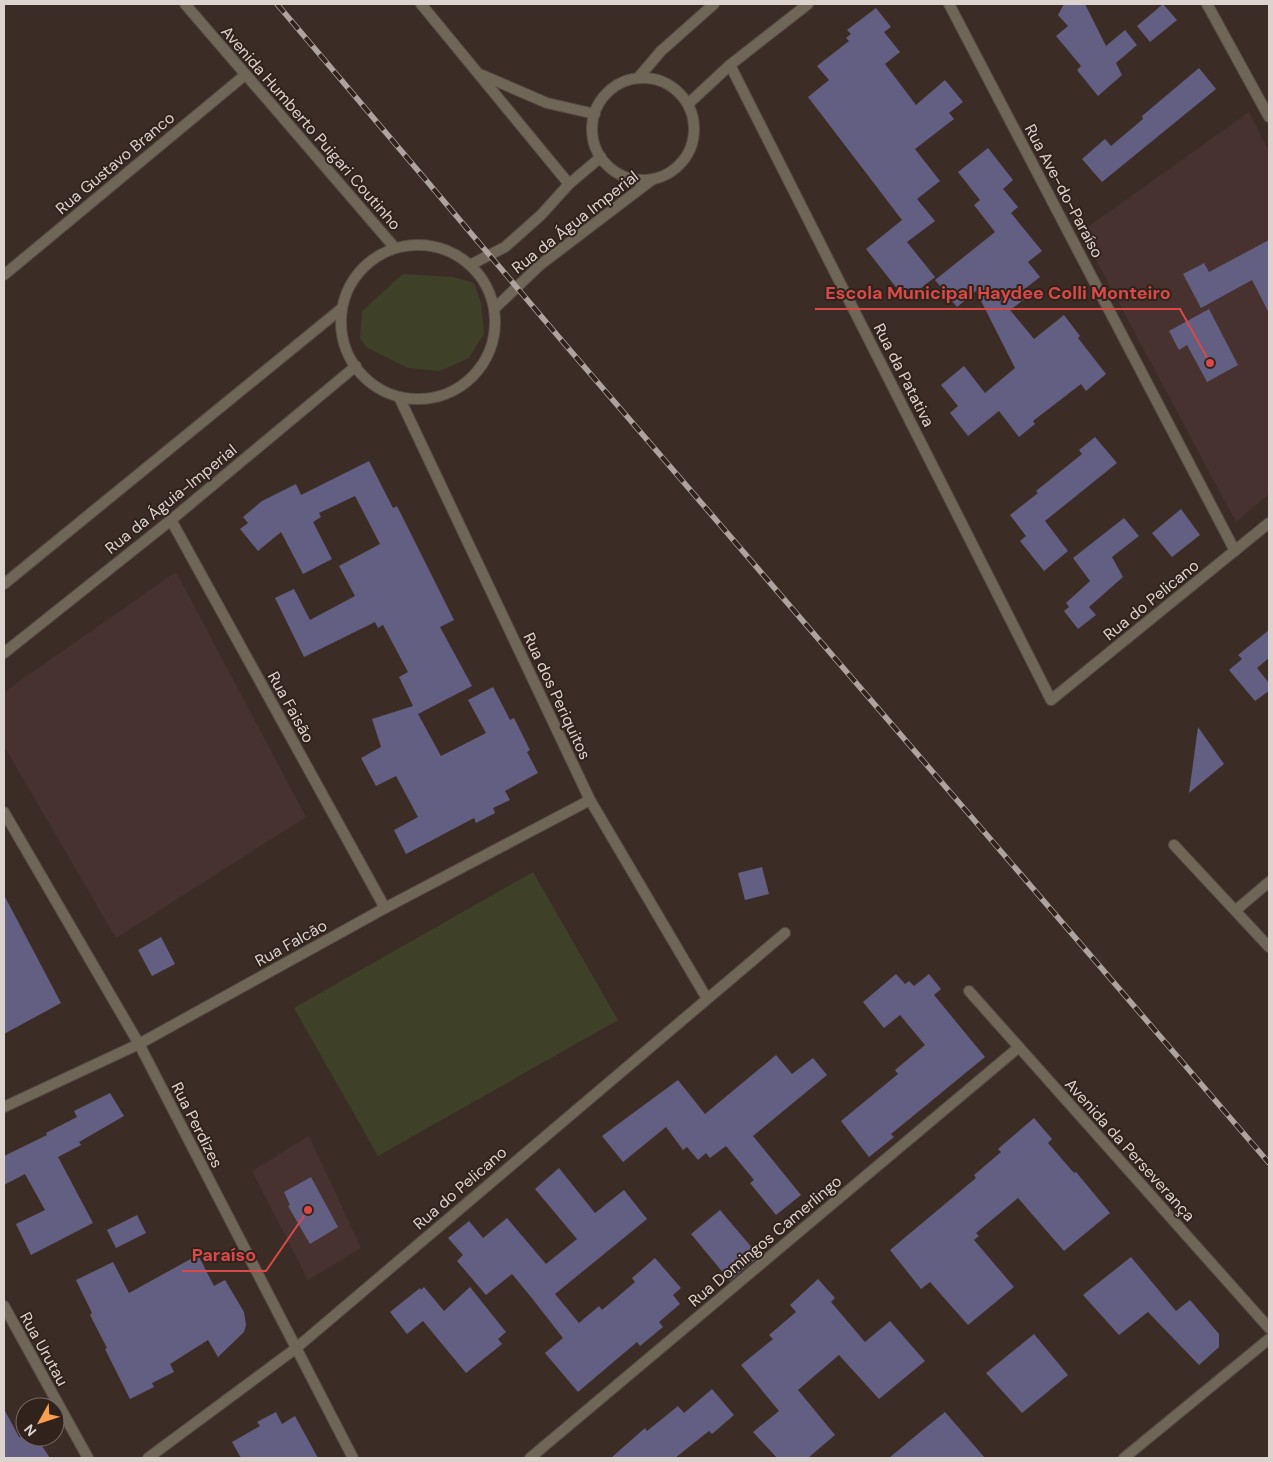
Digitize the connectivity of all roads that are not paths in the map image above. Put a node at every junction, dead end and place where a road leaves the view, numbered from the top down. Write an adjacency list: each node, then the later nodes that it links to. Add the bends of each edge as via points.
1 (185, 4): 8 (street, Avenida Humberto Puigari Coutinho)
2 (422, 4): 9 (street)
3 (714, 4): 10 (street, via 661,51)
4 (808, 4): 7 (street)
5 (949, 4): 26 (street, Rua Ave-do-Paraíso)
6 (1207, 4): 13 (street)
7 (730, 64): 11 (street); 29 (street, Rua da Patativa)
8 (245, 75): 17 (street, Avenida Humberto Puigari Coutinho); 19 (street, Rua Gustavo Branco)
9 (481, 75): 12 (street, via 547,103); 16 (street)
10 (638, 78): 11 (street, via 667,84); 12 (street, via 611,89)
11 (688, 104): 15 (street, via 694,135 690,150 681,164 668,174)
12 (595, 114): 14 (street, via 592,128)
13 (1269, 117)
14 (601, 157): 15 (street, via 624,176 638,180); 16 (street, Rua da Água Imperial)
15 (653, 179): 20 (street, Rua da Água Imperial, via 540,265)
16 (569, 184): 18 (street, Rua da Água Imperial, via 505,247)
17 (395, 248): 18 (street, via 425,245 448,251); 21 (street, via 380,254 362,269 348,288)
18 (470, 265): 20 (street, via 485,284)
19 (4, 274)
20 (494, 308): 23 (street, via 495,334 486,359 471,379 449,393 424,400)
21 (342, 309): 22 (street, via 344,346); 27 (street)
22 (356, 366): 23 (street, via 380,390); 24 (street, Rua da Águia-Imperial)
23 (399, 398): 30 (street, Rua dos Periquitos)
24 (171, 520): 28 (street, Rua da Águia-Imperial); 34 (street, Rua Faisão)
25 (1269, 523): 26 (street, Rua do Pelicano)
26 (1235, 551): 29 (street, Rua do Pelicano)
27 (4, 584)
28 (4, 653)
29 (1051, 700)
30 (590, 800): 34 (street, Rua Falcão); 39 (street, Rua dos Periquitos)
31 (4, 812): 40 (street, Rua Perdizes)
32 (1174, 845): 35 (street)
33 (1269, 882): 35 (street)
34 (385, 908): 40 (street, Rua Falcão)
35 (1236, 910): 37 (street)
36 (785, 933): 39 (street, Rua do Pelicano)
37 (1269, 947)
38 (970, 991): 41 (street, Avenida da Perseverança)
39 (706, 997): 46 (street, Rua do Pelicano)
40 (139, 1044): 42 (street, Rua Falcão); 46 (street, Rua Perdizes)
41 (1019, 1047): 44 (street, Avenida da Perseverança); 50 (street, Rua Domingos Camerlingo)
42 (4, 1107)
43 (4, 1306): 47 (street, Rua Urutau)
44 (1269, 1328)
45 (1269, 1339): 51 (street)
46 (295, 1349): 48 (street, Rua do Pelicano); 49 (street, Rua Perdizes)
47 (88, 1458)
48 (148, 1458)
49 (353, 1458)
50 (530, 1458)
51 (1124, 1458)

